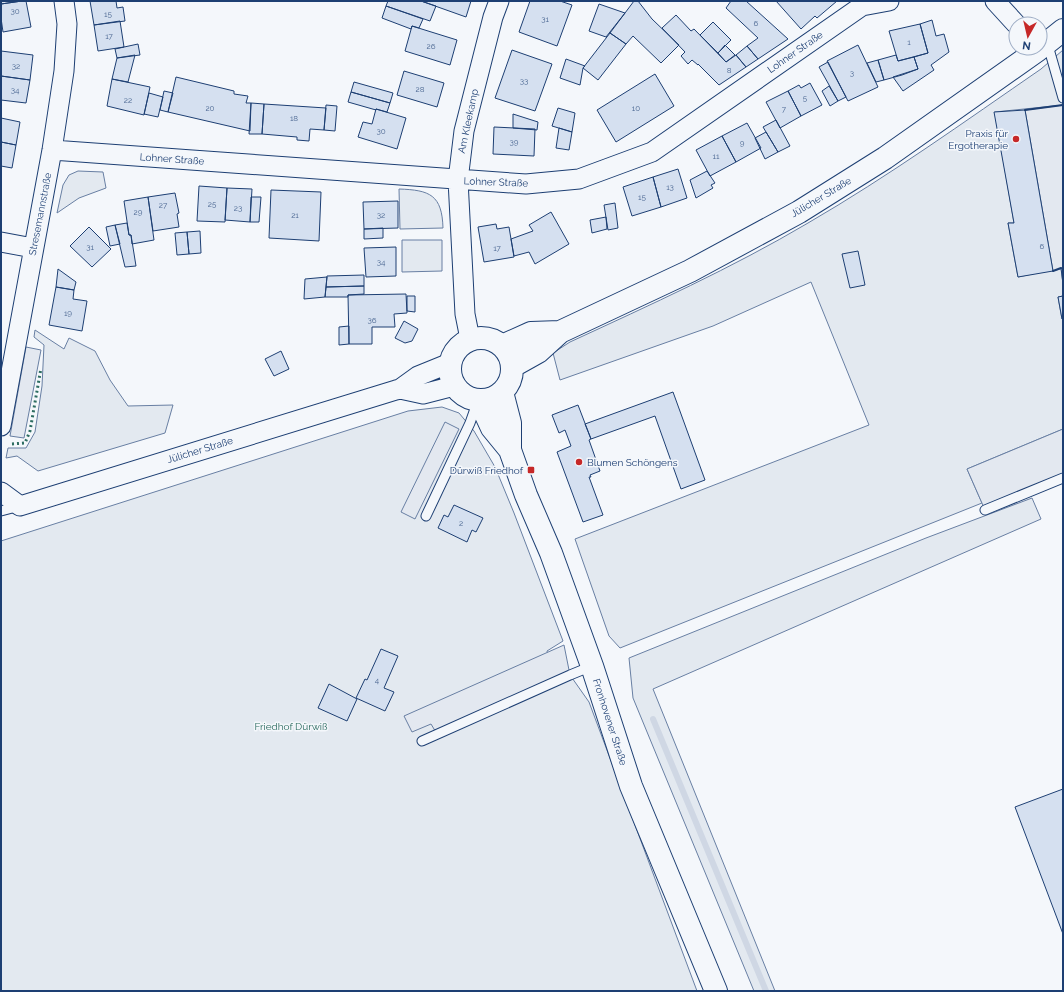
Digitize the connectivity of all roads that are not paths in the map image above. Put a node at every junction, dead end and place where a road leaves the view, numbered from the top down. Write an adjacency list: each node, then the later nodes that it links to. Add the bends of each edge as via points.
1 (64, 1): 10 (street, Stresemannstraße, via 67,24 64,71)
2 (499, 1): 11 (street, Am Kleekamp, via 464,131)
3 (889, 1): 5 (street, Lohner Straße)
4 (995, 1): 6 (street)
5 (860, 3): 11 (street, Lohner Straße, via 652,152 579,179 526,184)
6 (1009, 16)
7 (1048, 49): 9 (lane)
8 (1028, 56): 14 (street, Jülicher Straße, via 885,158 799,212 690,270)
9 (1063, 98)
10 (52, 150): 11 (street, Lohner Straße); 13 (street, Stresemannstraße)
11 (458, 180): 15 (street, Am Kleekamp, via 464,314)
12 (1, 242): 13 (street)
13 (33, 248): 23 (street, Stresemannstraße)
14 (560, 332): 16 (street, Jülicher Straße, via 531,333); 18 (street, Jülicher Straße, via 538,352)
15 (470, 339): 16 (street, via 493,339); 17 (street, via 460,345)
16 (502, 346): 18 (street)
17 (450, 363): 19 (street); 20 (street, Jülicher Straße, via 418,376)
18 (513, 366): 21 (street, via 510,380)
19 (454, 386): 20 (street, Jülicher Straße, via 423,394); 22 (street, via 465,396)
20 (400, 389): 27 (street, Jülicher Straße)
21 (502, 392): 22 (street, via 491,399); 24 (street, Fronhovener Straße, via 510,423)
22 (478, 400): 24 (street, Fronhovener Straße, via 492,428); 30 (lane, via 470,423)
23 (1, 426)
24 (510, 450): 31 (street, Fronhovener Straße)
25 (1063, 478): 28 (lane)
26 (1, 492): 27 (street)
27 (20, 506): 29 (lane, Jülicher Straße)
28 (985, 510)
29 (1, 512)
30 (426, 516)
31 (592, 666): 32 (lane); 33 (street, Fronhovener Straße, via 631,786)
32 (422, 741)
33 (716, 991)

